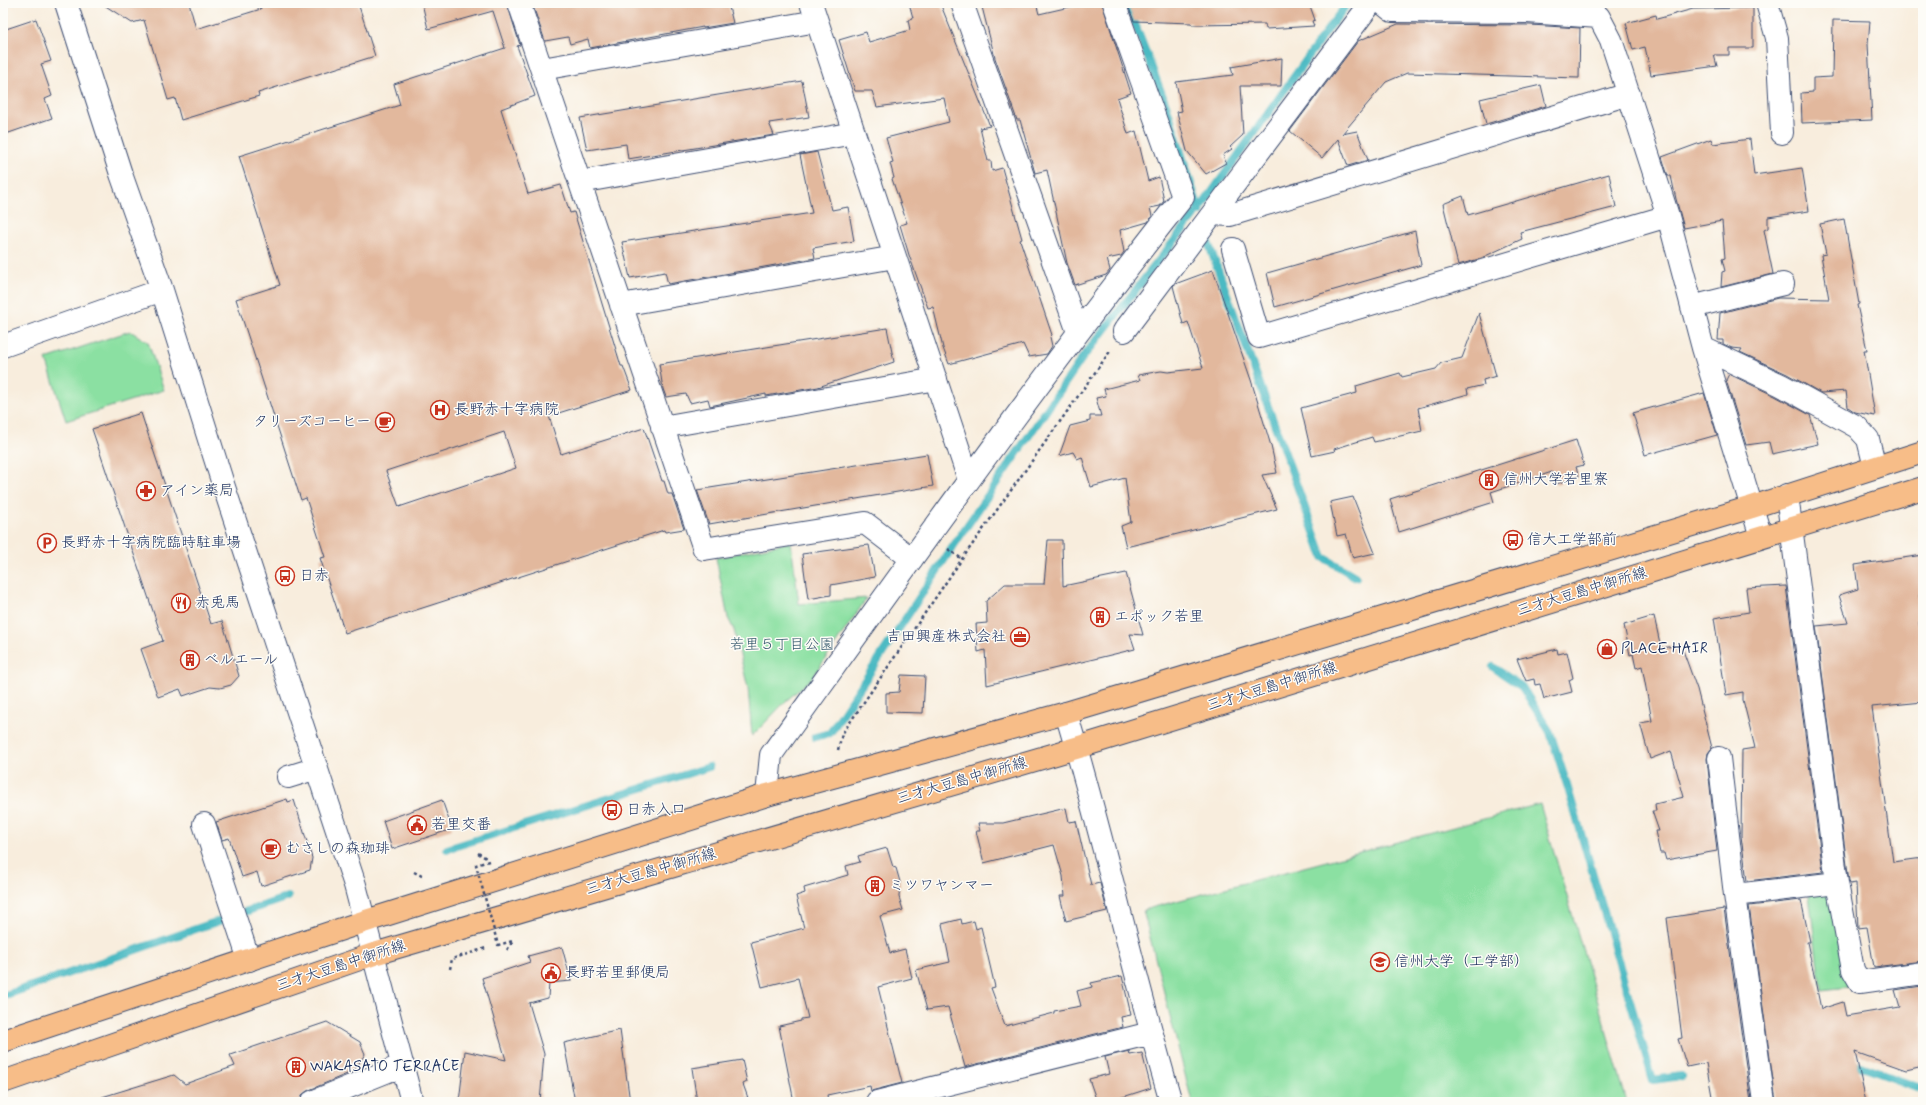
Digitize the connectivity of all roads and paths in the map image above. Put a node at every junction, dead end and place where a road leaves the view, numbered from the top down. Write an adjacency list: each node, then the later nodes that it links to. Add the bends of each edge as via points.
1 (66, 3): 19 (street)
2 (519, 3): 9 (street)
3 (962, 3): 23 (street)
4 (1114, 3): 23 (street, via 1183,197)
5 (1371, 3): 14 (street)
6 (1382, 3): 10 (street, via 1392,11 1527,12 1599,17 1611,40)
7 (1767, 3): 12 (street, via 1777,38)
8 (814, 12): 9 (street); 11 (street)
9 (542, 69): 13 (street)
10 (1629, 94): 14 (street, via 1230,215); 15 (street)
11 (854, 133): 13 (street); 17 (street)
12 (1782, 133)
13 (580, 182): 20 (street)
14 (1213, 214): 22 (street)
15 (1668, 216): 16 (street, via 1259,337); 21 (street)
16 (1233, 248)
17 (895, 257): 20 (street); 26 (street)
18 (1783, 284): 21 (street)
19 (162, 290): 24 (street); 41 (street)
20 (621, 305): 27 (street)
21 (1692, 307): 25 (street)
22 (1124, 331): 39 (path, via 846,728)
23 (1078, 332): 30 (street)
24 (3, 346)
25 (1703, 348): 29 (street, via 1781,385 1857,427 1868,439); 33 (street)
26 (936, 379): 27 (street); 30 (street)
27 (662, 427): 36 (street, via 704,549 864,523)
28 (1923, 452): 29 (main road)
29 (1875, 467): 32 (main road)
30 (969, 480): 36 (street)
31 (1923, 488): 34 (main road, 三才大豆島中御所線)
32 (1787, 495): 33 (main road); 34 (street)
33 (1752, 506): 35 (street); 37 (main road)
34 (1791, 529): 35 (main road, 三才大豆島中御所線); 48 (street)
35 (1761, 537): 38 (main road, 三才大豆島中御所線)
36 (912, 559): 43 (street, via 771,755)
37 (1066, 713): 38 (street); 43 (main road)
38 (1076, 748): 53 (main road, 三才大豆島中御所線); 57 (street)
39 (838, 750)
40 (1719, 758): 49 (street)
41 (317, 768): 42 (street); 50 (street)
42 (288, 777)
43 (767, 795): 50 (main road)
44 (204, 824): 54 (street)
45 (489, 861): 51 (path, bridge, via 476,865)
46 (414, 872): 47 (path)
47 (428, 879)
48 (1837, 883): 49 (street); 56 (street, via 1853,970 1860,982)
49 (1735, 896): 65 (street)
50 (366, 921): 53 (street); 54 (main road)
51 (498, 945): 52 (path, bridge, via 513,941); 55 (path, via 452,959)
52 (507, 950)
53 (374, 954): 59 (street); 60 (main road, 三才大豆島中御所線)
54 (249, 960): 58 (main road)
55 (450, 969)
56 (1923, 973)
57 (1151, 1033): 63 (street); 64 (street)
58 (3, 1041)
59 (403, 1065): 61 (street); 62 (street)
60 (3, 1082)
61 (312, 1102)
62 (412, 1102)
63 (877, 1102)
64 (1171, 1102)
65 (1764, 1102)

